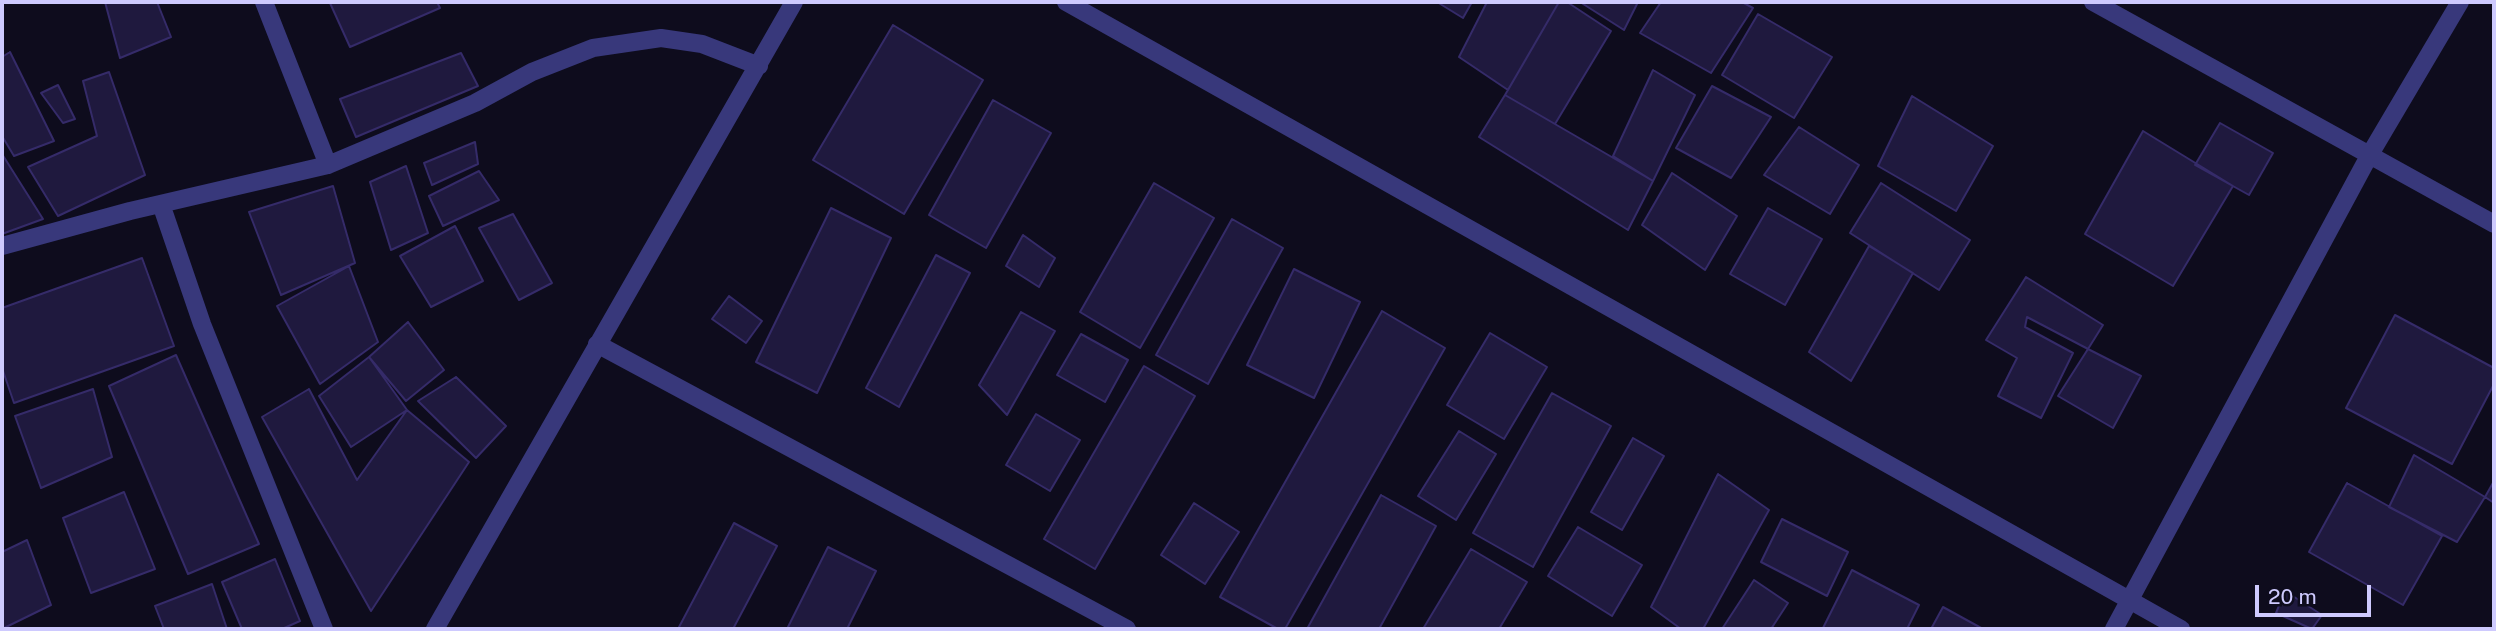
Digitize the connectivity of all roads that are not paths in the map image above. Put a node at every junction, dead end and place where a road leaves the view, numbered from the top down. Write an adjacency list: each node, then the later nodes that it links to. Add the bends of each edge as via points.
1 (264, 2): 8 (street)
2 (794, 2): 6 (street)
3 (1066, 2): 13 (street)
4 (2093, 2): 7 (street)
5 (2460, 2): 7 (street)
6 (758, 66): 8 (street, via 702,44 661,38 593,48); 12 (street)
7 (2369, 156): 10 (street); 13 (street)
8 (328, 165): 9 (street)
9 (162, 204): 11 (street); 14 (street, via 211,348)
10 (2494, 224)
11 (2, 246)
12 (597, 344): 15 (street); 16 (street)
13 (2129, 601): 17 (street); 18 (street)
14 (324, 629)
15 (435, 629)
16 (1127, 629)
17 (2114, 629)
18 (2182, 629)

